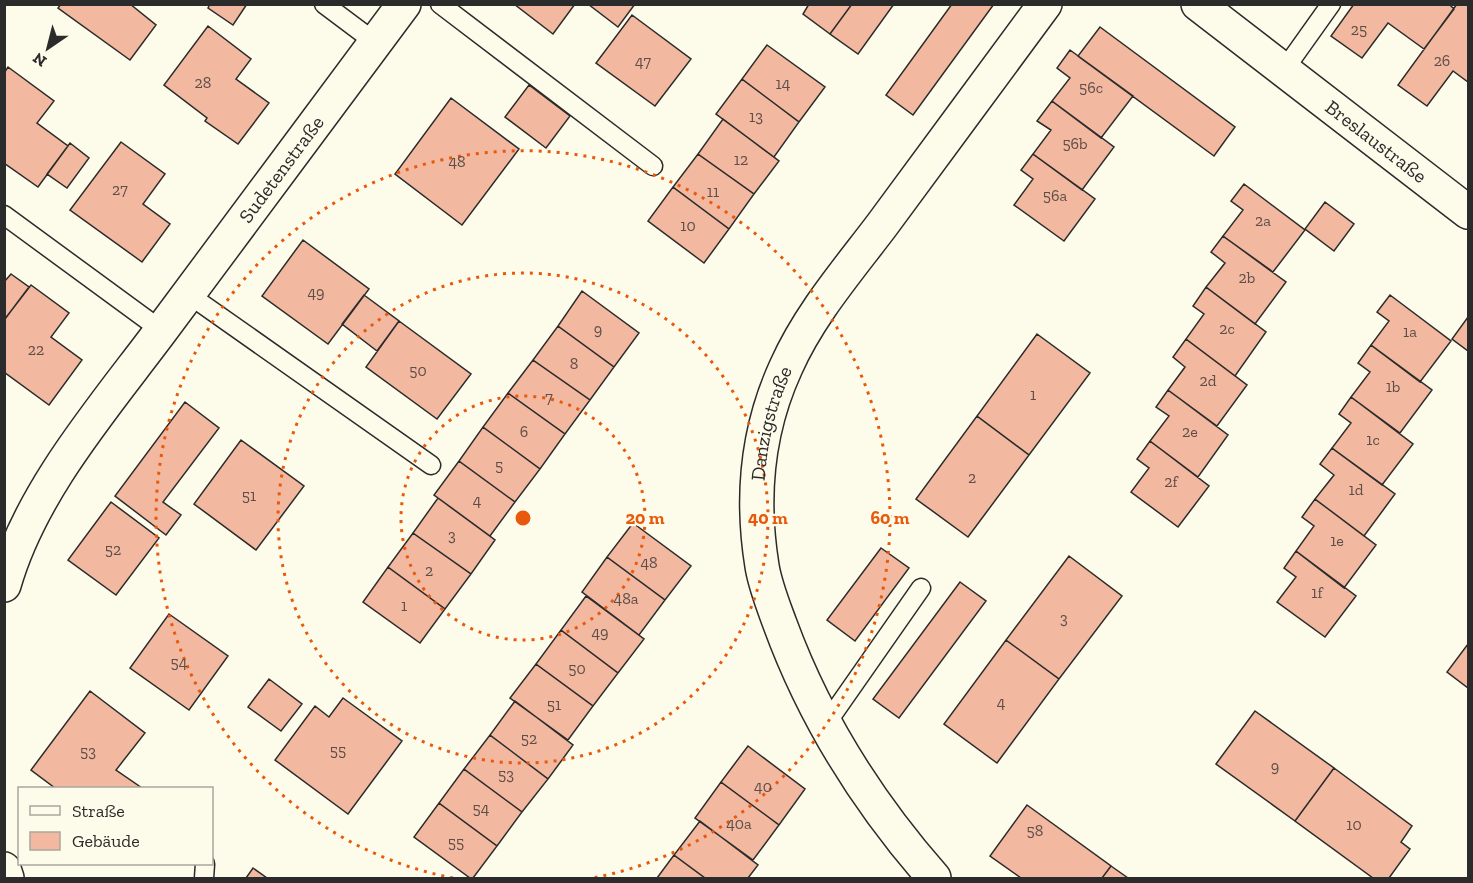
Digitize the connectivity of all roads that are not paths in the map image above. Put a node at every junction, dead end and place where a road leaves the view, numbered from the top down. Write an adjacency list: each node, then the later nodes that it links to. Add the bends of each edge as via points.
1 (324, 4): 7 (lane)
2 (404, 4): 7 (street, Sudetenstraße)
3 (440, 4): 9 (lane)
4 (1045, 4): 17 (street, Danzigstraße, via 818,311 786,366 770,407 757,483 762,568 792,659)
5 (1198, 4): 8 (street, Breslaustraße)
6 (1331, 4): 8 (lane)
7 (376, 43): 12 (street, Sudetenstraße)
8 (1284, 70): 10 (street, Breslaustraße)
9 (654, 166)
10 (1468, 212)
11 (4, 215): 13 (lane)
12 (188, 294): 13 (street, Sudetenstraße); 14 (lane)
13 (161, 330): 15 (street, Sudetenstraße, via 57,474)
14 (431, 465)
15 (6, 572)
16 (921, 588): 17 (lane)
17 (826, 724): 20 (street, Danzigstraße, via 874,801)
18 (4, 869): 19 (street)
19 (7, 879)
20 (934, 879)

